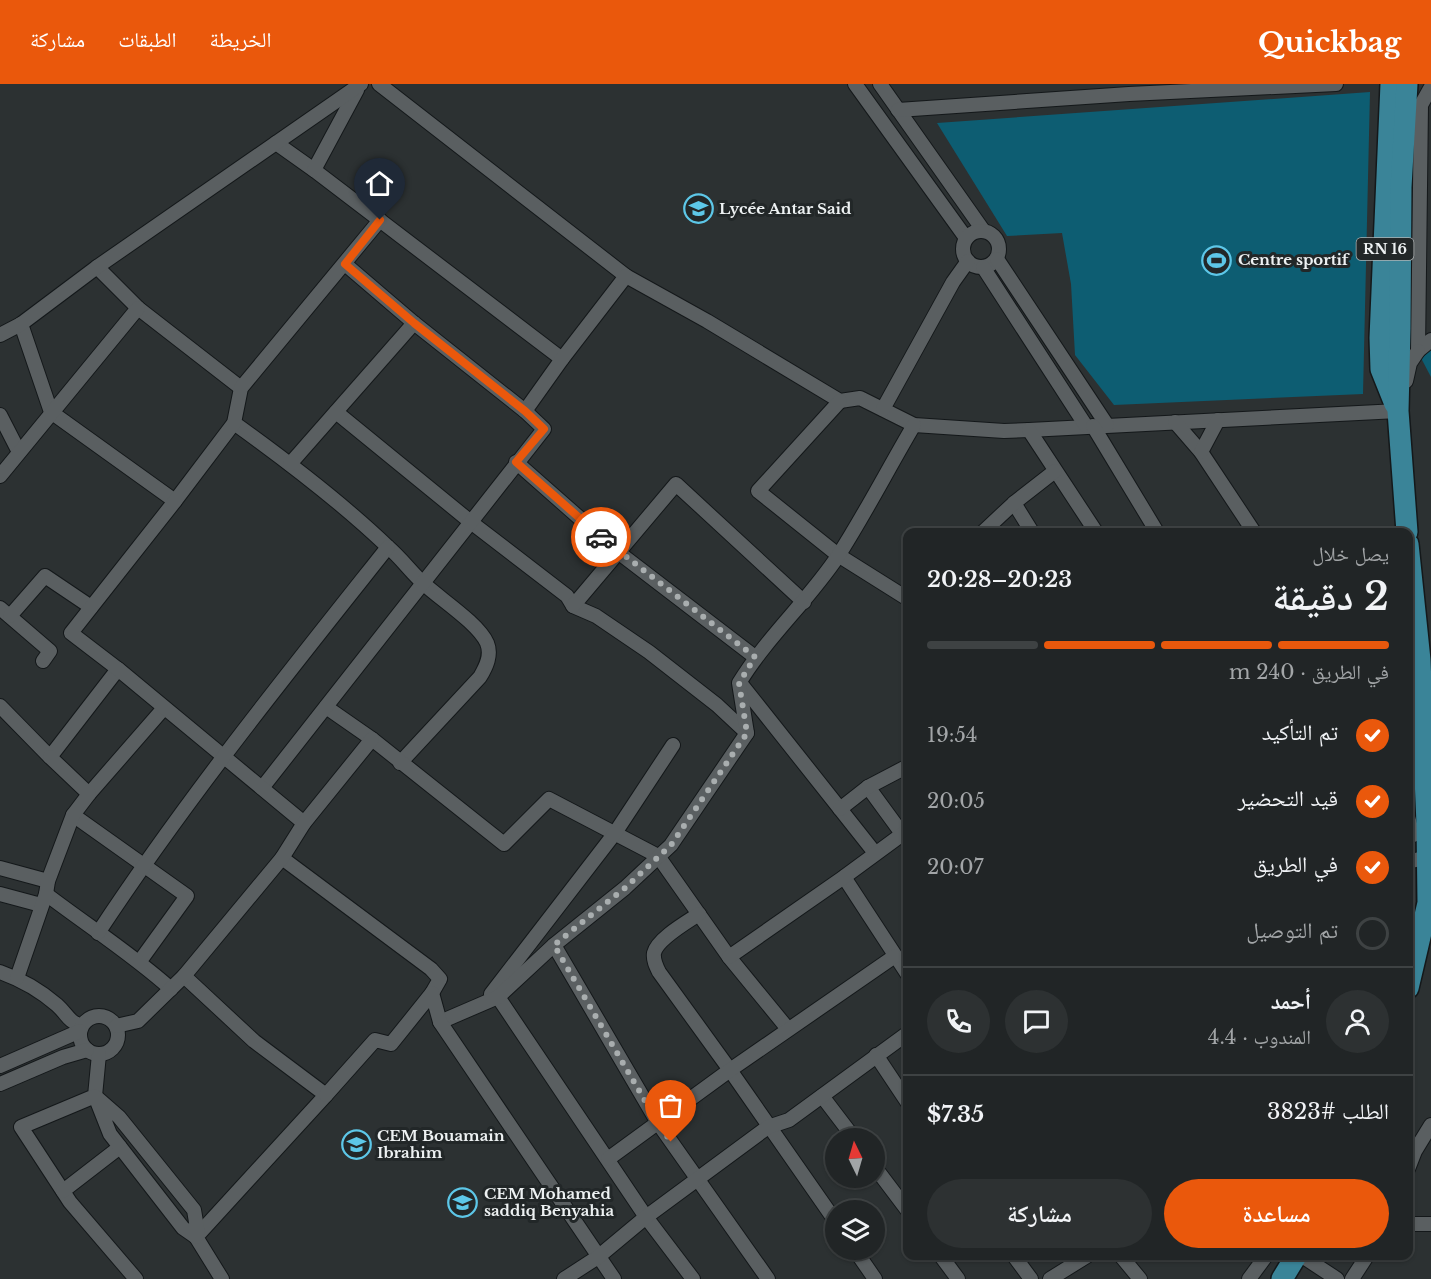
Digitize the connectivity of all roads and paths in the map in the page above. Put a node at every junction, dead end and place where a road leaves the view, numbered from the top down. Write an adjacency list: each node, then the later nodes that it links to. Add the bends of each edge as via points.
1 (379, 84): 22 (street)
2 (855, 84): 16 (street)
3 (880, 84): 10 (street)
4 (1336, 84): 8 (street)
5 (360, 85): 11 (street); 12 (street)
6 (1401, 85): 9 (street); 34 (main road, RN 16, via 1380,338 1381,369)
7 (1431, 87): 9 (street)
8 (1129, 89): 10 (street)
9 (1426, 108): 13 (street)
10 (898, 110): 15 (street)
11 (276, 143): 12 (street); 20 (street)
12 (314, 170): 14 (street)
13 (1426, 174): 28 (street)
14 (380, 220): 19 (street); 29 (street)
15 (983, 230): 16 (street); 17 (street, via 998,240)
16 (966, 238): 18 (street, via 963,246)
17 (997, 259): 21 (street); 42 (street)
18 (968, 261): 21 (street); 32 (street)
19 (345, 264): 24 (street); 30 (street)
20 (97, 267): 23 (street); 25 (street)
21 (983, 267): 43 (street)
22 (626, 276): 29 (street); 31 (street)
23 (138, 308): 30 (street); 35 (street)
24 (414, 323): 33 (street); 36 (street)
25 (21, 324): 26 (street); 35 (street)
26 (0, 335)
27 (1431, 340): 28 (street)
28 (1418, 351): 34 (street, via 1410,363)
29 (562, 359): 33 (street)
30 (241, 388): 40 (street)
31 (840, 401): 32 (street, via 861,398); 62 (street, via 758,491)
32 (883, 409): 41 (street)
33 (525, 411): 47 (street, via 544,429)
34 (1398, 411): 38 (street); 59 (main road, RN 16)
35 (51, 412): 45 (street); 51 (street)
36 (336, 412): 48 (street); 53 (street)
37 (0, 415): 45 (street)
38 (1218, 420): 39 (street); 46 (street)
39 (1175, 422): 42 (street); 46 (street)
40 (234, 423): 48 (street); 51 (street)
41 (914, 425): 44 (street); 62 (street)
42 (1107, 425): 43 (street)
43 (1090, 426): 44 (street); 57 (street)
44 (1029, 430): 49 (street)
45 (19, 452): 50 (street)
46 (1201, 452): 58 (street)
47 (516, 462): 53 (street); 61 (street)
48 (290, 464): 60 (street)
49 (1055, 471): 52 (street); 56 (street)
50 (0, 476)
51 (175, 501): 68 (street)
52 (1014, 503): 54 (street); 55 (street)
53 (472, 523): 63 (street); 67 (street, via 567,596)
54 (987, 528)
55 (1030, 528)
56 (1093, 528)
57 (1154, 528)
58 (1251, 528)
59 (1407, 528)
60 (388, 547): 63 (street); 81 (street)
61 (618, 552): 66 (street, via 676,484); 67 (street); 70 (street)
62 (838, 555): 65 (street); 66 (street)
63 (424, 584): 75 (street); 82 (street, via 478,630 487,642 488,664)
64 (1413, 592): 84 (main road)
65 (903, 596)
66 (804, 602): 70 (street)
67 (573, 606): 77 (street, via 597,616 649,652)
68 (92, 607): 69 (street, via 45,576); 72 (street, via 71,633)
69 (5, 612): 71 (street, via 50,651)
70 (755, 657): 73 (street)
71 (43, 661)
72 (118, 669): 76 (street); 80 (street)
73 (739, 683): 77 (street); 88 (street)
74 (0, 706): 80 (street)
75 (326, 707): 78 (street); 86 (street)
76 (164, 708): 81 (street); 87 (street)
77 (747, 733): 96 (street, via 671,845)
78 (372, 739): 82 (street); 90 (street)
79 (673, 745): 93 (street)
80 (50, 757): 87 (street)
81 (222, 757): 86 (street); 99 (street)
82 (400, 763): 93 (street, via 504,844 549,799)
83 (903, 769): 85 (street)
84 (1428, 780): 91 (main road)
85 (868, 787): 88 (street); 92 (street)
86 (262, 788): 90 (street)
87 (89, 794): 89 (street)
88 (840, 809): 95 (street)
89 (73, 815): 99 (street); 102 (street)
90 (304, 823): 97 (street)
91 (1414, 829): 98 (main road)
92 (903, 830)
93 (615, 833): 96 (street); 118 (street)
94 (903, 836): 95 (street)
95 (875, 853): 101 (street)
96 (658, 856): 105 (street); 107 (street)
97 (282, 858): 114 (street); 117 (street, via 431,969 440,979)
98 (1422, 858): 104 (main road)
99 (143, 865): 106 (street); 110 (street, via 187,896)
100 (0, 868): 102 (street)
101 (844, 877): 108 (street); 109 (street)
102 (45, 893): 103 (street); 106 (street); 115 (street)
103 (0, 894)
104 (1429, 906): 112 (main road)
105 (699, 914): 109 (street); 127 (street, via 662,940 654,951 654,960)
106 (98, 933): 110 (street)
107 (554, 945): 118 (street); 133 (street)
108 (895, 956): 111 (street); 122 (street)
109 (729, 957): 122 (street)
110 (140, 961): 116 (street)
111 (903, 968)
112 (1413, 968)
113 (0, 972): 115 (street)
114 (184, 976): 116 (street); 129 (street, via 254,1041)
115 (17, 978): 121 (street, via 58,1006)
116 (171, 989): 120 (street, via 138,1021)
117 (432, 993): 119 (street); 129 (street, via 391,1044 375,1040)
118 (491, 1000): 119 (street); 141 (street)
119 (440, 1022): 151 (street)
120 (116, 1026): 121 (street, via 99,1016 88,1018); 124 (street, via 115,1045 108,1052)
121 (81, 1029): 124 (street, via 80,1039); 126 (street)
122 (788, 1029): 127 (street)
123 (903, 1036): 125 (street)
124 (93, 1052): 128 (street, via 63,1058); 130 (street)
125 (876, 1055): 131 (street); 132 (street)
126 (0, 1066)
127 (730, 1070): 133 (street); 135 (street)
128 (0, 1084)
129 (326, 1095): 150 (street)
130 (95, 1096): 137 (street); 144 (street, via 21,1127); 150 (street, via 119,1117 194,1210)
131 (822, 1096): 135 (street, via 789,1120); 136 (street)
132 (903, 1096)
133 (658, 1123): 141 (street); 142 (street)
134 (1431, 1125): 138 (street)
135 (768, 1127): 142 (street); 146 (street)
136 (846, 1128)
137 (120, 1148): 144 (street); 150 (street, via 183,1228)
138 (1413, 1150)
139 (1413, 1151): 140 (street)
140 (1431, 1152)
141 (608, 1159): 147 (street)
142 (699, 1179): 147 (street); 166 (street)
143 (885, 1181): 145 (street)
144 (63, 1191): 161 (street)
145 (903, 1204)
146 (825, 1207)
147 (646, 1217): 151 (street); 165 (street)
148 (1413, 1224): 149 (street)
149 (1431, 1224)
150 (197, 1236): 162 (street)
151 (598, 1257): 163 (street); 164 (street)
152 (862, 1260): 167 (street)
153 (944, 1260): 168 (street)
154 (1017, 1260): 169 (street)
155 (1081, 1260): 170 (street)
156 (1124, 1260): 171 (street)
157 (1263, 1260): 172 (street)
158 (1294, 1260): 173 (main road)
159 (1308, 1260): 174 (street)
160 (1364, 1260): 175 (street)
161 (136, 1279)
162 (222, 1279)
163 (564, 1279)
164 (614, 1279)
165 (693, 1279)
166 (768, 1279)
167 (875, 1279)
168 (958, 1279)
169 (1031, 1279)
170 (1050, 1279)
171 (1140, 1279)
172 (1249, 1279)
173 (1282, 1279)
174 (1337, 1279)
175 (1352, 1279)

